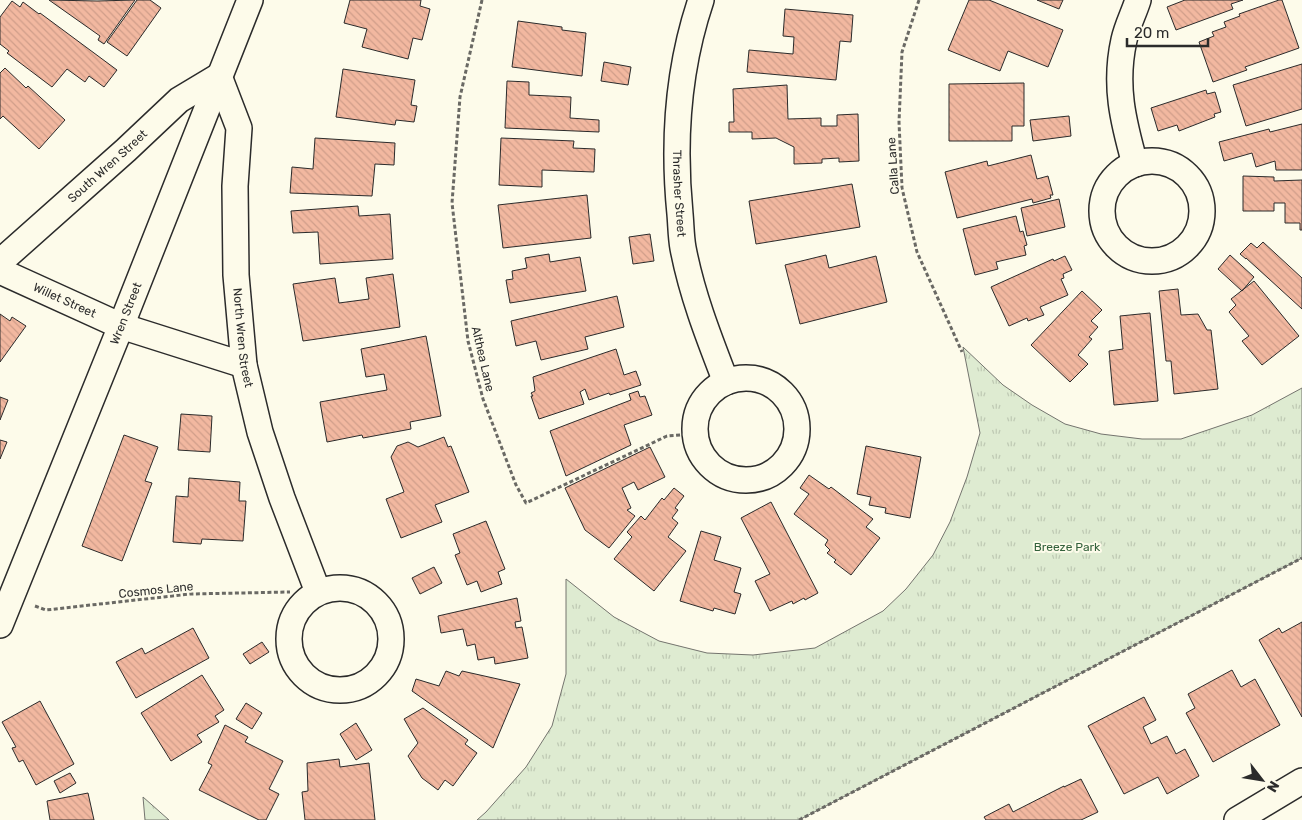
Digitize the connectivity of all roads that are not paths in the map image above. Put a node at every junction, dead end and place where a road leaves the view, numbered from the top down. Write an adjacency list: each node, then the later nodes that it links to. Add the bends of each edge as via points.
1 (250, 0): 4 (street, Wren Street)
2 (701, 0): 10 (street, Thrasher Street, via 684,70 676,146 678,190 683,248 701,317)
3 (1138, 0): 5 (street, via 1124,39 1119,88 1123,121)
4 (220, 76): 6 (street, South Wren Street, via 179,100); 8 (street, Wren Street); 9 (street, North Wren Street, via 239,128 236,275)
5 (1135, 164)
6 (0, 262)
7 (0, 271): 8 (street, Willet Street)
8 (121, 326): 9 (street, Willet Street); 12 (street, Wren Street)
9 (244, 365): 11 (street, North Wren Street, via 260,432)
10 (726, 382): 10 (street, via 712,391 696,418 695,434 703,457 717,471 734,479 747,480 771,473 789,456 794,444 796,425 791,406 775,387 757,380 738,378)
11 (318, 592): 11 (street, via 296,613 290,627 292,657 300,671 324,688 355,688 369,681 388,658 392,643 385,613 363,592 348,587)
12 (0, 625)
13 (1302, 781): 14 (street)
14 (1237, 820)

